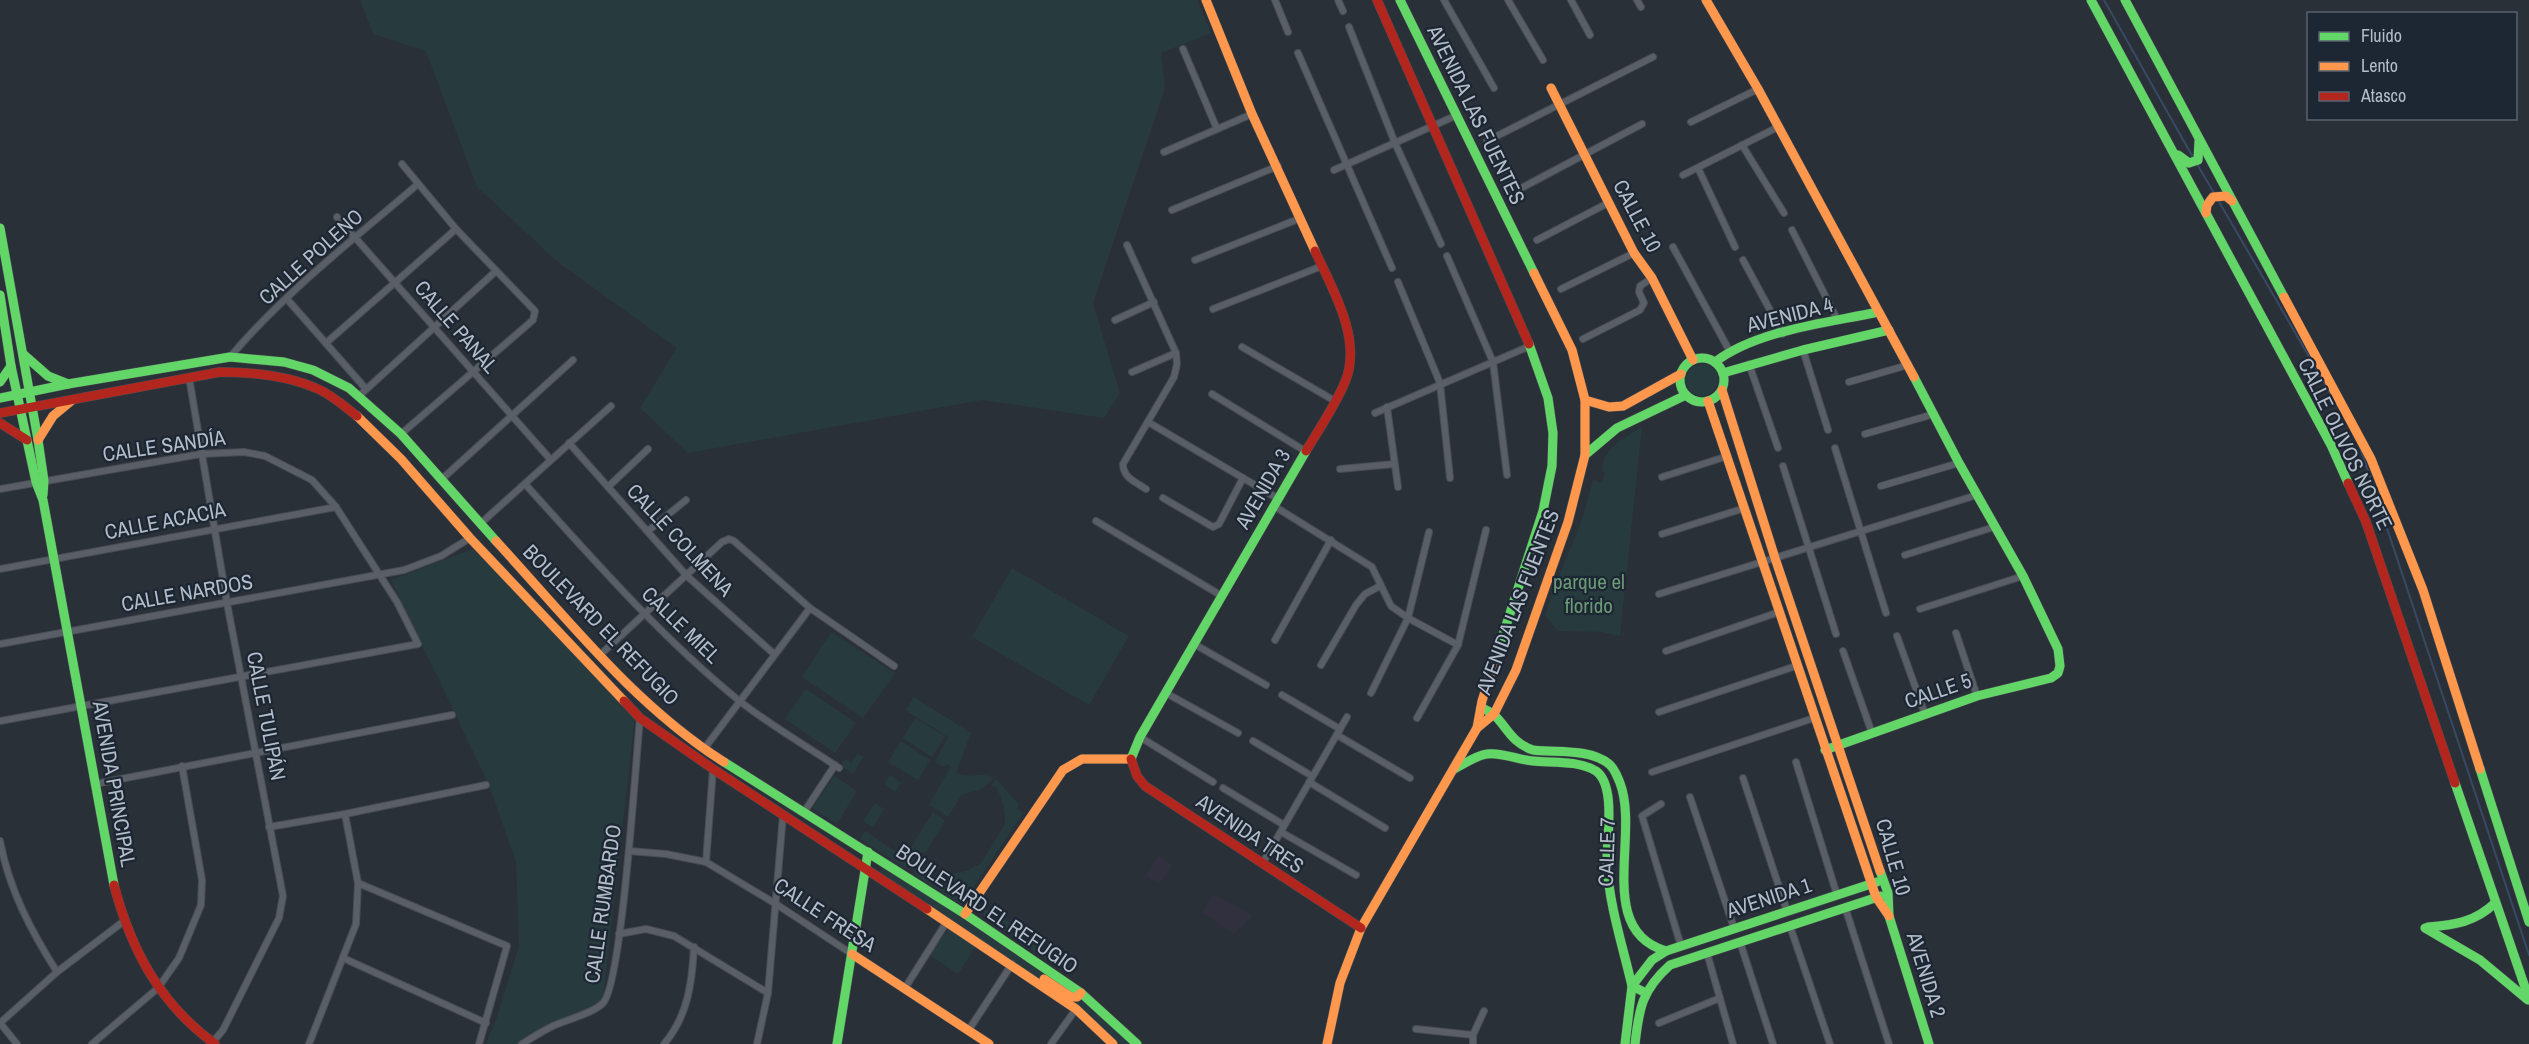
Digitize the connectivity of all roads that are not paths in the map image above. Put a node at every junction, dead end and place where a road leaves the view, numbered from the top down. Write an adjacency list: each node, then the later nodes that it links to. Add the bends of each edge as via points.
1 (1206, 0): 24 (main road, AVENIDA 3)
2 (1275, 0): 14 (street)
3 (1338, 0): 12 (street)
4 (1377, 0): 29 (main road, AVENIDA LAS FUENTES)
5 (1400, 0): 25 (main road, AVENIDA LAS FUENTES)
6 (1444, 0): 20 (street)
7 (1508, 0): 19 (street)
8 (1571, 0): 15 (street)
9 (1706, 0): 22 (main road)
10 (2091, 0): 37 (main road, CALLE OLIVOS NORTE)
11 (2125, 0): 31 (main road, CALLE OLIVOS NORTE)
12 (1343, 10)
13 (1349, 27): 33 (street)
14 (1288, 32)
15 (1590, 35)
16 (1183, 49): 30 (street)
17 (1298, 53): 39 (street)
18 (1653, 57): 23 (street)
19 (1543, 60)
20 (1494, 88)
21 (1551, 88): 23 (main road, CALLE 10)
22 (1758, 89): 26 (street); 28 (main road)
23 (1558, 103): 32 (street); 36 (main road, CALLE 10)
24 (1252, 114): 30 (street); 40 (main road, AVENIDA 3)
25 (1455, 116): 29 (street); 117 (main road, AVENIDA LAS FUENTES, via 1572,350)
26 (1691, 122)
27 (1642, 124): 36 (street)
28 (1778, 127): 34 (street); 77 (main road)
29 (1433, 128): 33 (street); 85 (main road, AVENIDA LAS FUENTES)
30 (1217, 129): 35 (street)
31 (2198, 136): 37 (main road, via 2198,160 2193,163); 46 (main road, CALLE OLIVOS NORTE)
32 (1487, 141)
33 (1395, 143): 39 (street); 58 (street)
34 (1742, 146): 41 (street); 50 (street)
35 (1164, 152)
36 (1583, 154): 45 (street); 47 (main road, CALLE 10)
37 (2178, 156): 48 (main road, CALLE OLIVOS NORTE)
38 (402, 164): 44 (street)
39 (1346, 164): 42 (street); 67 (street)
40 (1278, 166): 49 (street); 52 (main road, AVENIDA 3)
41 (1698, 168): 43 (street); 61 (street)
42 (1335, 170)
43 (1683, 175)
44 (418, 184): 54 (street); 56 (street, CALLE POLENO)
45 (1512, 193)
46 (2230, 199): 48 (main road, via 2213,197); 282 (main road, CALLE OLIVOS NORTE, via 2371,459 2423,590)
47 (1608, 203): 57 (street); 62 (main road, CALLE 10)
48 (2207, 209): 274 (main road, CALLE OLIVOS NORTE, via 2331,446 2366,522)
49 (1172, 210)
50 (1784, 213)
51 (337, 217): 56 (street, CALLE PANAL)
52 (1301, 218): 64 (street); 66 (main road, AVENIDA 3)
53 (0, 228): 90 (main road, AVENIDA PRINCIPAL)
54 (456, 229): 68 (street); 71 (street)
55 (1792, 230): 79 (street)
56 (355, 238): 71 (street, CALLE PANAL); 74 (street, CALLE POLENO)
57 (1536, 240)
58 (1441, 244)
59 (1127, 245): 75 (street)
60 (1673, 247): 87 (street)
61 (1735, 247)
62 (1634, 253): 69 (main road, CALLE 10); 72 (street)
63 (1447, 256): 94 (street)
64 (1195, 260)
65 (1743, 260): 82 (street)
66 (1322, 266): 76 (street); 116 (main road, AVENIDA 3, via 1348,330 1350,357 1346,381)
67 (1392, 268)
68 (495, 271): 80 (street); 99 (street, via 535,311 535,316)
69 (1652, 278): 83 (street, via 1640,286 1644,303 1640,310); 93 (main road, CALLE 10)
70 (1398, 282): 106 (street)
71 (395, 283): 80 (street, CALLE PANAL); 84 (street)
72 (1561, 289)
73 (0, 295): 98 (main road, AVENIDA PRINCIPAL)
74 (287, 299): 84 (street); 91 (street, CALLE POLENO)
75 (1154, 302): 78 (street); 89 (street)
76 (1213, 309)
77 (1878, 312): 79 (main road, AVENIDA 4); 81 (main road)
78 (1115, 320)
79 (1838, 321): 82 (main road, AVENIDA 4)
80 (434, 328): 99 (street, CALLE PANAL); 110 (street)
81 (1889, 330): 88 (main road, AVENIDA 4); 97 (main road)
82 (1783, 334): 87 (main road, AVENIDA 4)
83 (1583, 339)
84 (326, 343): 110 (street)
85 (1530, 346): 94 (street); 218 (main road, AVENIDA LAS FUENTES, via 1548,398 1552,466 1543,511)
86 (1242, 347): 116 (street)
87 (1729, 350): 95 (main road, AVENIDA 4)
88 (1803, 350): 96 (main road, AVENIDA 4); 129 (street)
89 (1176, 353): 100 (street); 127 (street, via 1174,377)
90 (23, 354): 107 (main road, via 48,376); 109 (main road, AVENIDA PRINCIPAL)
91 (230, 357): 107 (main road, BOULEVARD EL REFUGIO); 110 (main road, BOULEVARD EL REFUGIO, via 284,362)
92 (573, 360): 126 (street)
93 (1693, 360): 95 (main road, via 1708,358); 102 (main road)
94 (1493, 362): 106 (street); 147 (street)
95 (1715, 362): 101 (main road)
96 (1749, 364): 101 (main road, AVENIDA 4); 135 (street)
97 (1908, 365): 105 (street); 125 (main road)
98 (11, 366): 104 (main road); 111 (main road, AVENIDA PRINCIPAL)
99 (473, 372): 126 (street, CALLE PANAL); 130 (street)
100 (1132, 372)
101 (1723, 373): 108 (main road)
102 (1681, 374): 113 (main road); 117 (main road, via 1623,406 1609,407)
103 (189, 377): 115 (main road); 139 (street, CALLE TULIPÁN); 174 (main road, via 246,372 273,375 319,389 363,420)
104 (0, 382)
105 (1849, 382)
106 (1440, 383): 121 (street); 150 (street)
107 (68, 384): 109 (main road, BOULEVARD EL REFUGIO)
108 (1722, 390): 118 (main road); 178 (main road, CALLE 10)
109 (30, 392): 111 (main road, BOULEVARD EL REFUGIO); 120 (main road, AVENIDA PRINCIPAL)
110 (363, 392): 130 (main road, BOULEVARD EL REFUGIO)
111 (18, 394): 114 (main road, BOULEVARD EL REFUGIO); 122 (main road, AVENIDA PRINCIPAL)
112 (1212, 394): 138 (street)
113 (1686, 394): 118 (main road, via 1696,401); 140 (main road, via 1617,428)
114 (0, 398)
115 (73, 399): 120 (main road); 133 (main road, via 53,416)
116 (1335, 400): 138 (main road, AVENIDA 3)
117 (1585, 400): 140 (main road, AVENIDA LAS FUENTES)
118 (1708, 401): 141 (main road, CALLE 10)
119 (611, 406): 134 (street)
120 (33, 407): 122 (main road); 133 (main road, AVENIDA PRINCIPAL)
121 (1387, 407): 124 (street); 144 (street)
122 (21, 409): 123 (main road); 132 (main road, AVENIDA PRINCIPAL)
123 (0, 413)
124 (1375, 413)
125 (1934, 414): 131 (street); 143 (main road)
126 (511, 415): 142 (street, CALLE PANAL); 151 (street)
127 (1148, 422): 149 (street); 158 (street, via 1123,471)
128 (0, 423): 132 (main road)
129 (1828, 430)
130 (401, 434): 151 (main road, BOULEVARD EL REFUGIO)
131 (1865, 434)
132 (27, 441): 152 (main road, AVENIDA PRINCIPAL)
133 (39, 441): 152 (main road, AVENIDA PRINCIPAL)
134 (569, 443): 142 (street); 156 (street, CALLE COLMENA)
135 (1778, 448)
136 (1835, 448): 172 (street)
137 (648, 449): 156 (street)
138 (1305, 451): 162 (main road, AVENIDA 3)
139 (201, 454): 152 (street, CALLE SANDÍA); 163 (street, CALLE SANDÍA, via 244,452 266,456 312,480); 168 (street, CALLE TULIPÁN)
140 (1585, 455): 220 (main road, AVENIDA LAS FUENTES, via 1578,489 1516,670)
141 (1728, 456): 148 (street); 164 (main road, CALLE 10)
142 (550, 459): 153 (street)
143 (1959, 463): 154 (street); 159 (main road)
144 (1394, 464): 146 (street); 155 (street)
145 (1783, 466): 176 (street)
146 (1340, 469)
147 (1507, 475)
148 (1662, 477)
149 (1243, 478): 160 (street, via 1219,524 1213,527); 162 (street)
150 (1450, 478)
151 (442, 479): 166 (main road, BOULEVARD EL REFUGIO)
152 (40, 481): 157 (street, CALLE SANDÍA); 179 (main road, AVENIDA PRINCIPAL)
153 (525, 484): 166 (street); 193 (street, CALLE MIEL)
154 (1881, 486)
155 (1398, 487)
156 (608, 488): 170 (street, CALLE COLMENA)
157 (0, 489)
158 (1146, 489)
159 (1977, 495): 167 (main road); 172 (street)
160 (1163, 498)
161 (686, 500): 170 (street)
162 (1275, 502): 175 (street); 187 (main road, AVENIDA 3)
163 (336, 507): 168 (street, CALLE ACACIA); 182 (street, CALLE SANDÍA)
164 (1745, 508): 173 (street); 180 (main road, CALLE 10)
165 (1096, 521): 187 (street)
166 (480, 524): 206 (main road, BOULEVARD EL REFUGIO)
167 (1994, 527): 177 (street); 184 (main road)
168 (214, 529): 179 (street, CALLE ACACIA); 188 (street, CALLE TULIPÁN)
169 (1486, 530): 202 (street)
170 (648, 531): 183 (street, CALLE COLMENA)
171 (1429, 532): 194 (street)
172 (1860, 532): 176 (street); 192 (street)
173 (1662, 534)
174 (470, 538): 182 (street, CALLE NARDOS, via 441,556); 224 (main road)
175 (1331, 540): 185 (street, via 1372,567); 199 (street)
176 (1808, 548): 178 (street); 197 (street)
177 (1905, 555)
178 (1775, 558): 180 (street); 234 (main road, CALLE 10)
179 (53, 559): 181 (street, CALLE ACACIA); 195 (main road, AVENIDA PRINCIPAL)
180 (1764, 562): 186 (street); 191 (main road, CALLE 10)
181 (0, 568)
182 (379, 575): 188 (street, CALLE NARDOS); 210 (street, CALLE SANDÍA, via 418,644)
183 (687, 576): 189 (street, via 729,539); 193 (street); 205 (street, CALLE COLMENA)
184 (2023, 576): 190 (street); 215 (main road, CALLE 5, via 2058,649 2058,673)
185 (1380, 586): 194 (street, via 1391,606); 207 (street, via 1356,604)
186 (1659, 594)
187 (1222, 596): 201 (main road, AVENIDA 3)
188 (227, 603): 195 (street, CALLE NARDOS); 210 (street, CALLE TULIPÁN)
189 (810, 608): 205 (street); 208 (street)
190 (1920, 609)
191 (1779, 612): 203 (street); 209 (main road, CALLE 10)
192 (1886, 613)
193 (644, 616): 206 (street); 216 (street, CALLE MIEL)
194 (1408, 618): 202 (street); 213 (street)
195 (68, 631): 200 (street, CALLE NARDOS); 217 (main road, AVENIDA PRINCIPAL)
196 (1956, 633): 215 (street)
197 (1836, 634)
198 (1898, 636): 221 (street)
199 (1275, 640)
200 (0, 644)
201 (1194, 644): 211 (street); 212 (main road, AVENIDA 3)
202 (1458, 645): 225 (street)
203 (1666, 651)
204 (1844, 651): 231 (street)
205 (774, 654): 216 (street)
206 (600, 655): 235 (main road, BOULEVARD EL REFUGIO, via 647,704)
207 (1321, 665)
208 (894, 666)
209 (1797, 666): 219 (street); 226 (main road, CALLE 10)
210 (242, 676): 217 (street); 238 (street, CALLE TULIPÁN)
211 (1266, 685)
212 (1166, 693): 230 (street); 232 (main road, AVENIDA 3)
213 (1371, 693)
214 (1282, 695): 229 (street)
215 (1977, 696): 221 (main road, CALLE 5)
216 (739, 701): 235 (street); 255 (street, CALLE MIEL, via 837,766)
217 (81, 705): 227 (street); 250 (main road, AVENIDA PRINCIPAL)
218 (1481, 708): 220 (main road, CALLE 7); 228 (main road, AVENIDA LAS FUENTES)
219 (1659, 712)
220 (1494, 714): 228 (main road, AVENIDA LAS FUENTES); 236 (main road, CALLE 7, via 1509,736)
221 (1926, 714): 231 (main road, CALLE 5)
222 (452, 715): 238 (street)
223 (1347, 717): 229 (street)
224 (640, 718): 243 (main road); 262 (street, CALLE RUMBARDO)
225 (1417, 718)
226 (1814, 718): 237 (main road, CALLE 10); 245 (street)
227 (0, 721)
228 (1477, 728): 244 (main road)
229 (1338, 732): 246 (street); 248 (street)
230 (1238, 733)
231 (1872, 734): 234 (main road, CALLE 5)
232 (1140, 737): 239 (main road, AVENIDA 3); 249 (street)
233 (1252, 741): 248 (street)
234 (1839, 746): 237 (main road, CALLE 5); 268 (main road, CALLE 10)
235 (704, 749): 255 (main road, BOULEVARD EL REFUGIO)
236 (1531, 749): 240 (street); 292 (main road, CALLE 7, via 1580,754 1603,761 1614,770 1624,794 1628,824 1623,894 1633,929 1646,943)
237 (1825, 750): 270 (main road, CALLE 10)
238 (256, 752): 242 (street); 258 (street, CALLE TULIPÁN)
239 (1131, 759): 265 (main road, AVENIDA TRES, via 1145,786); 278 (main road, via 1082,759 1063,770)
240 (1529, 761): 244 (main road, CALLE 7, via 1485,754); 298 (main road, CALLE 7, via 1576,764 1597,772 1605,785 1607,865)
241 (1796, 762): 272 (street)
242 (182, 766): 250 (street); 299 (street, via 202,880 201,905 179,958)
243 (714, 769): 257 (main road); 264 (street)
244 (1454, 769): 285 (main road)
245 (1652, 772)
246 (1410, 778)
247 (1743, 778): 277 (street)
248 (1311, 779): 259 (street); 260 (street)
249 (1213, 782)
250 (95, 784): 280 (main road, AVENIDA PRINCIPAL)
251 (486, 785): 256 (street)
252 (1223, 788): 259 (street)
253 (1690, 797): 286 (street)
254 (1661, 804): 290 (street, via 1642,816)
255 (804, 812): 263 (main road, BOULEVARD EL REFUGIO)
256 (345, 814): 258 (street); 269 (street)
257 (783, 815): 266 (main road); 275 (street)
258 (269, 827): 314 (street, CALLE TULIPÁN, via 283,896 279,918 223,1030)
259 (1282, 828): 265 (street); 267 (street)
260 (1385, 828)
261 (0, 841): 297 (street, via 5,866 30,928)
262 (629, 851): 264 (street, CALLE FRESA); 287 (street, CALLE RUMBARDO)
263 (868, 852): 266 (main road); 278 (main road, BOULEVARD EL REFUGIO)
264 (706, 862): 275 (street, CALLE FRESA)
265 (1262, 864): 285 (main road, AVENIDA TRES)
266 (864, 867): 283 (main road); 294 (main road)
267 (1356, 875)
268 (1884, 880): 270 (main road, AVENIDA 1); 271 (main road, CALLE 10)
269 (358, 883): 295 (street, via 356,924); 309 (street, via 507,946)
270 (1871, 884): 272 (main road, AVENIDA 1); 273 (main road, CALLE 10)
271 (1888, 893): 273 (main road, AVENIDA 1); 279 (main road, CALLE 10)
272 (1838, 895): 277 (main road, AVENIDA 1)
273 (1876, 897): 276 (main road, AVENIDA 1); 279 (main road, CALLE 10)
274 (2494, 903): 305 (main road, CALLE OLIVOS NORTE); 305 (main road, via 2475,920 2425,928 2461,945)
275 (777, 904): 294 (street, CALLE FRESA); 302 (street)
276 (1845, 907): 284 (main road, AVENIDA 1); 334 (street)
277 (1787, 911): 281 (main road, AVENIDA 1)
278 (965, 914): 303 (main road, BOULEVARD EL REFUGIO)
279 (1889, 916): 335 (main road, AVENIDA 2)
280 (124, 921): 297 (street); 299 (main road, AVENIDA PRINCIPAL, via 134,948)
281 (1750, 922): 286 (main road, AVENIDA 1); 288 (street)
282 (2529, 922)
283 (946, 923): 296 (main road); 300 (street)
284 (1790, 926): 288 (main road, AVENIDA 1); 333 (street)
285 (1361, 928): 327 (main road, via 1340,983)
286 (1734, 928): 290 (main road, AVENIDA 1)
287 (619, 934): 291 (street, via 654,930); 319 (street, CALLE RUMBARDO, via 604,1003)
288 (1754, 937): 289 (main road, AVENIDA 1)
289 (1740, 942): 293 (main road, AVENIDA 1); 332 (street)
290 (1681, 946): 292 (main road, AVENIDA 1)
291 (694, 947): 302 (street); 320 (street, via 689,999)
292 (1666, 951): 298 (main road, via 1652,960)
293 (1707, 953): 301 (main road, AVENIDA 1, via 1670,965); 304 (street)
294 (852, 954): 300 (main road, CALLE FRESA); 322 (main road)
295 (343, 958): 309 (street); 317 (street)
296 (1014, 966): 303 (main road, via 1022,965 1071,997); 306 (main road); 312 (street)
297 (57, 972): 308 (street)
298 (1632, 986): 301 (main road); 329 (main road, CALLE 7)
299 (158, 988): 314 (main road, AVENIDA PRINCIPAL, via 183,1018); 316 (street)
300 (905, 988): 312 (main road, CALLE FRESA)
301 (1644, 992): 330 (main road)
302 (768, 993): 321 (street)
303 (1081, 993): 326 (main road, BOULEVARD EL REFUGIO)
304 (1720, 998): 310 (street); 331 (street)
305 (2529, 1000)
306 (1076, 1009): 324 (street); 325 (main road)
307 (1484, 1011): 313 (street)
308 (0, 1023): 315 (street)
309 (486, 1023): 318 (street)
310 (1659, 1023)
311 (1416, 1029): 313 (street)
312 (968, 1031): 323 (main road, CALLE FRESA)
313 (1473, 1035): 328 (street)
314 (212, 1043)
315 (17, 1044)
316 (92, 1044)
317 (309, 1044)
318 (479, 1044)
319 (522, 1044)
320 (664, 1044)
321 (757, 1044)
322 (837, 1044)
323 (989, 1044)
324 (1051, 1044)
325 (1113, 1044)
326 (1137, 1044)
327 (1327, 1044)
328 (1473, 1044)
329 (1625, 1044)
330 (1635, 1044)
331 (1733, 1044)
332 (1773, 1044)
333 (1830, 1044)
334 (1889, 1044)
335 (1929, 1044)

